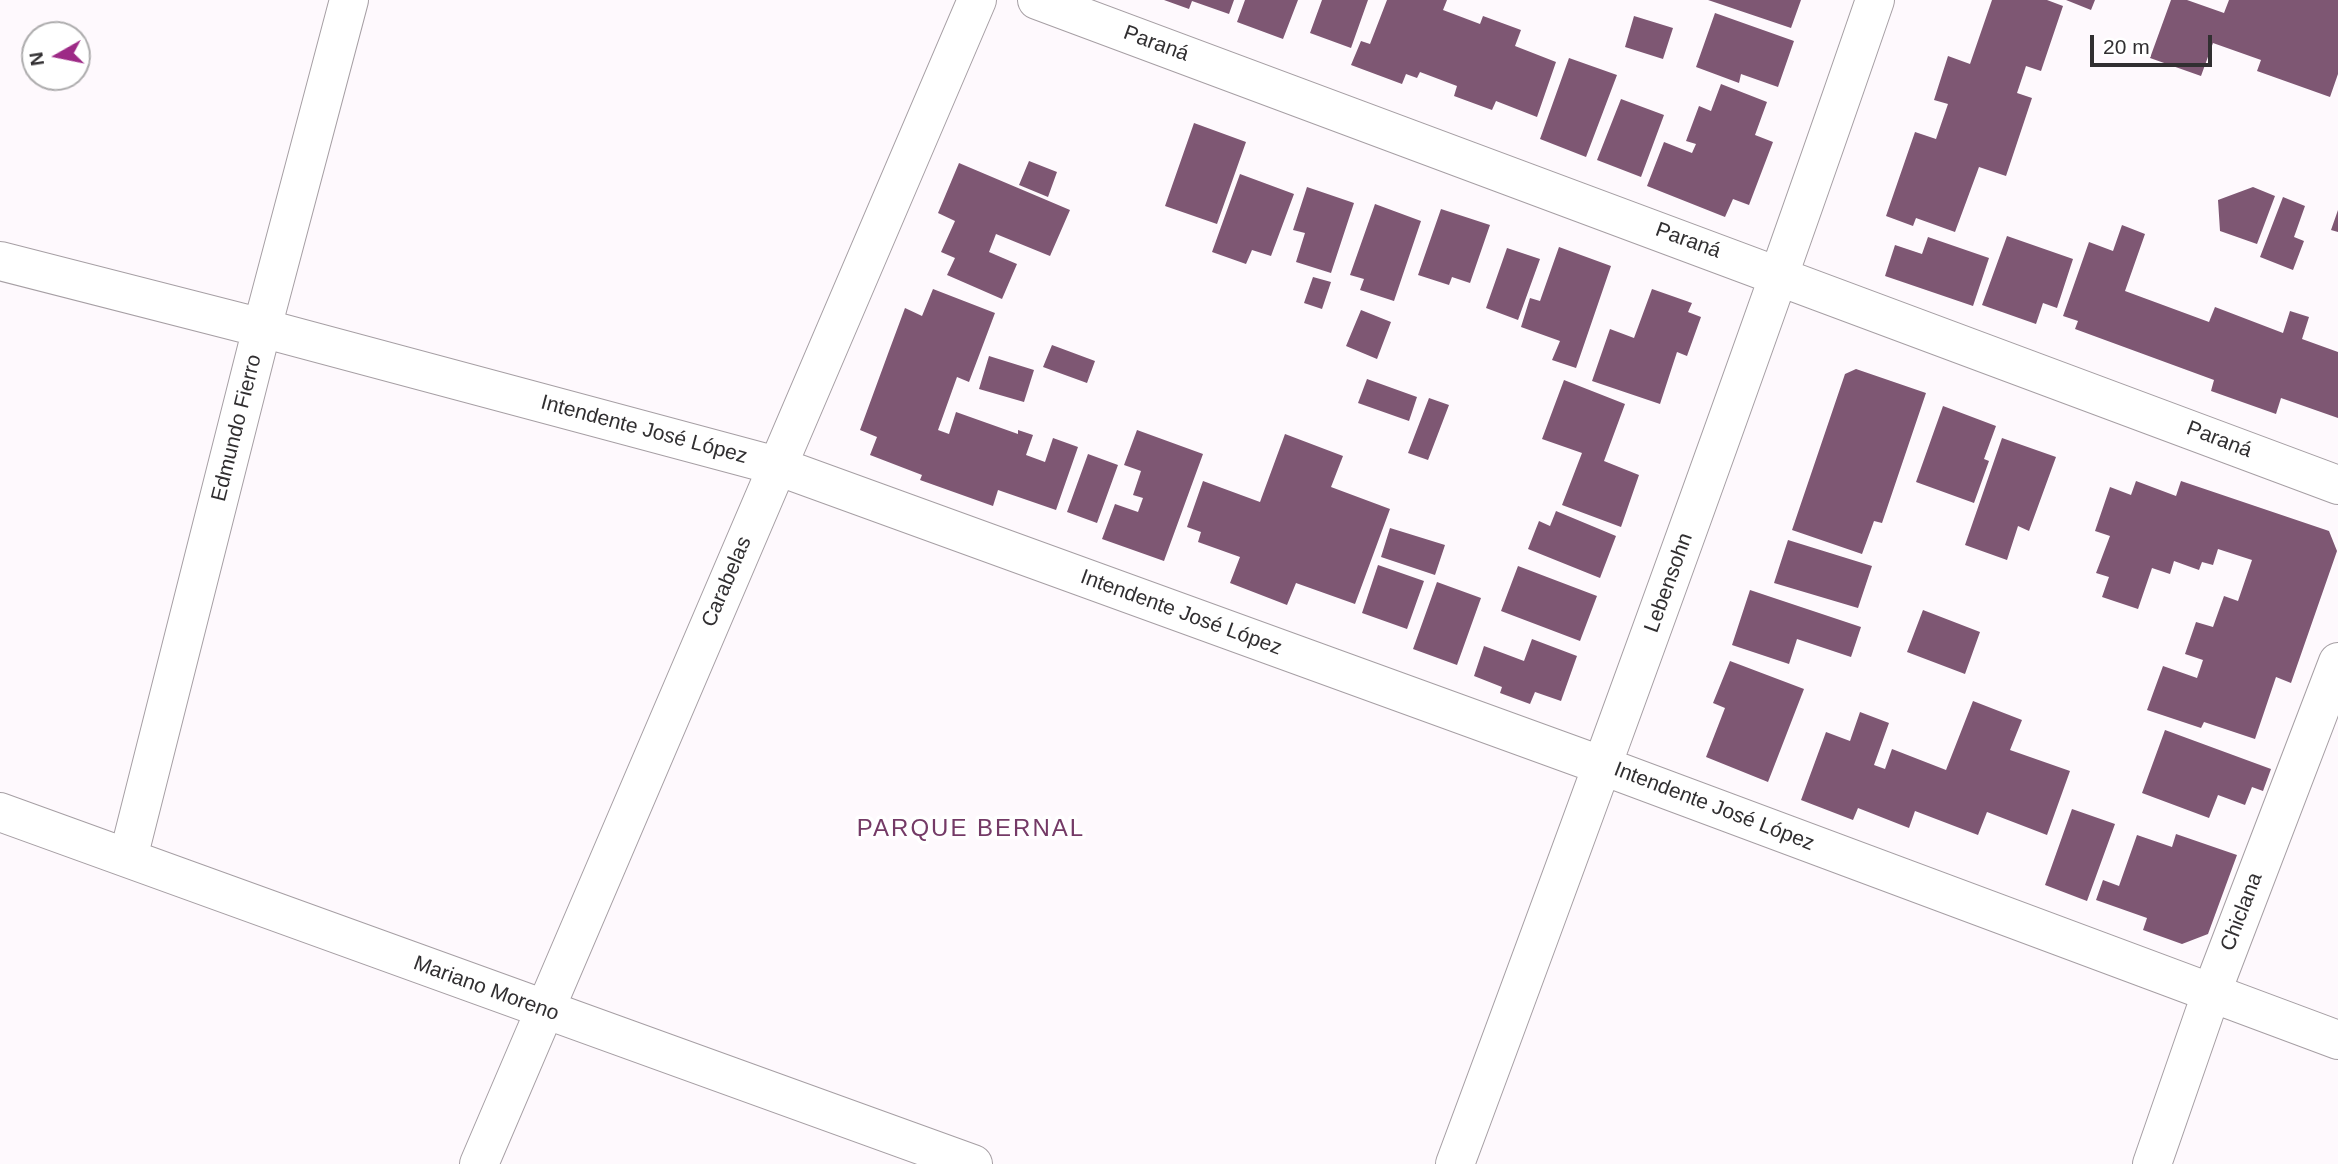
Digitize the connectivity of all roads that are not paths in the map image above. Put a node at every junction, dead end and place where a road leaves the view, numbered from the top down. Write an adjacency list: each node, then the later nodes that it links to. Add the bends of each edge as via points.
1 (349, 0): 7 (street, Edmundo Fierro)
2 (977, 0): 8 (street, Carabelas)
3 (1037, 0): 6 (street, Paraná)
4 (1875, 0): 6 (street, Lebensohn)
5 (0, 261): 7 (street, Intendente José López)
6 (1780, 275): 9 (street, Paraná); 11 (street, Lebensohn)
7 (262, 328): 8 (street, Intendente José López); 13 (street, Edmundo Fierro)
8 (777, 466): 11 (street, Intendente José López); 15 (street, Carabelas)
9 (2338, 485)
10 (2338, 662): 14 (street, Chiclana)
11 (1603, 766): 14 (street, Intendente José López); 19 (street, Lebensohn)
12 (0, 812): 13 (street, Mariano Moreno)
13 (128, 858): 15 (street, Mariano Moreno)
14 (2211, 994): 16 (street, Intendente José López); 20 (street, Chiclana)
15 (544, 1010): 17 (street, Carabelas); 18 (street, Mariano Moreno)
16 (2338, 1040)
17 (479, 1164)
18 (974, 1164)
19 (1455, 1164)
20 (2152, 1164)

